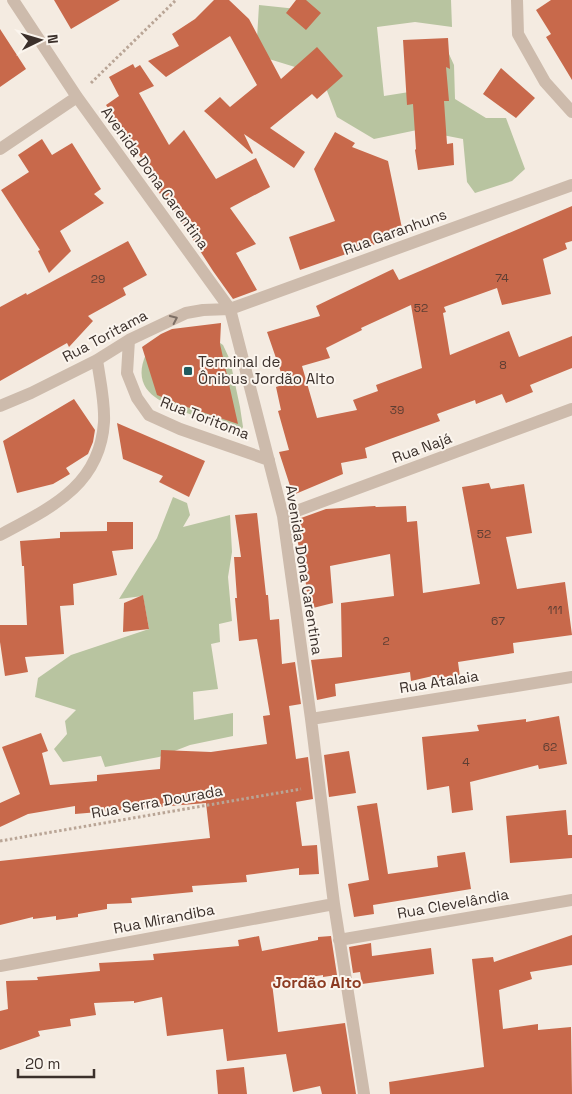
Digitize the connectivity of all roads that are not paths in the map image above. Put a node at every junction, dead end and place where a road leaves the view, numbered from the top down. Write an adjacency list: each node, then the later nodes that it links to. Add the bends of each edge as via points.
1 (13, 0): 3 (street, Avenida Dona Carentina)
2 (517, 0): 4 (street, via 518,34 545,82)
3 (77, 97): 5 (street); 7 (street, Avenida Dona Carentina)
4 (572, 112)
5 (0, 149)
6 (572, 185): 7 (street, Rua Garanhuns)
7 (230, 309): 8 (street, Rua Toritama, one-way to 7, via 186,313); 12 (street, Avenida Dona Carentina)
8 (130, 340): 9 (street, Rua Toritama); 12 (street, Rua Toritoma, via 127,373 137,398 149,415)
9 (97, 360): 10 (street, Rua Toritama); 14 (street, via 104,422 94,464 73,491)
10 (0, 406)
11 (572, 409): 13 (street, Rua Najá)
12 (269, 460): 13 (street, Avenida Dona Carentina)
13 (282, 516): 16 (street, Avenida Dona Carentina)
14 (0, 535)
15 (572, 677): 16 (street, Rua Atalaia)
16 (311, 719): 18 (street, Avenida Dona Carentina)
17 (572, 900): 19 (street, Rua Clevelândia)
18 (334, 904): 19 (street, Avenida Dona Carentina); 20 (street, Rua Mirandiba)
19 (339, 940): 21 (street, Avenida Dona Carentina)
20 (0, 966)
21 (364, 1094)

